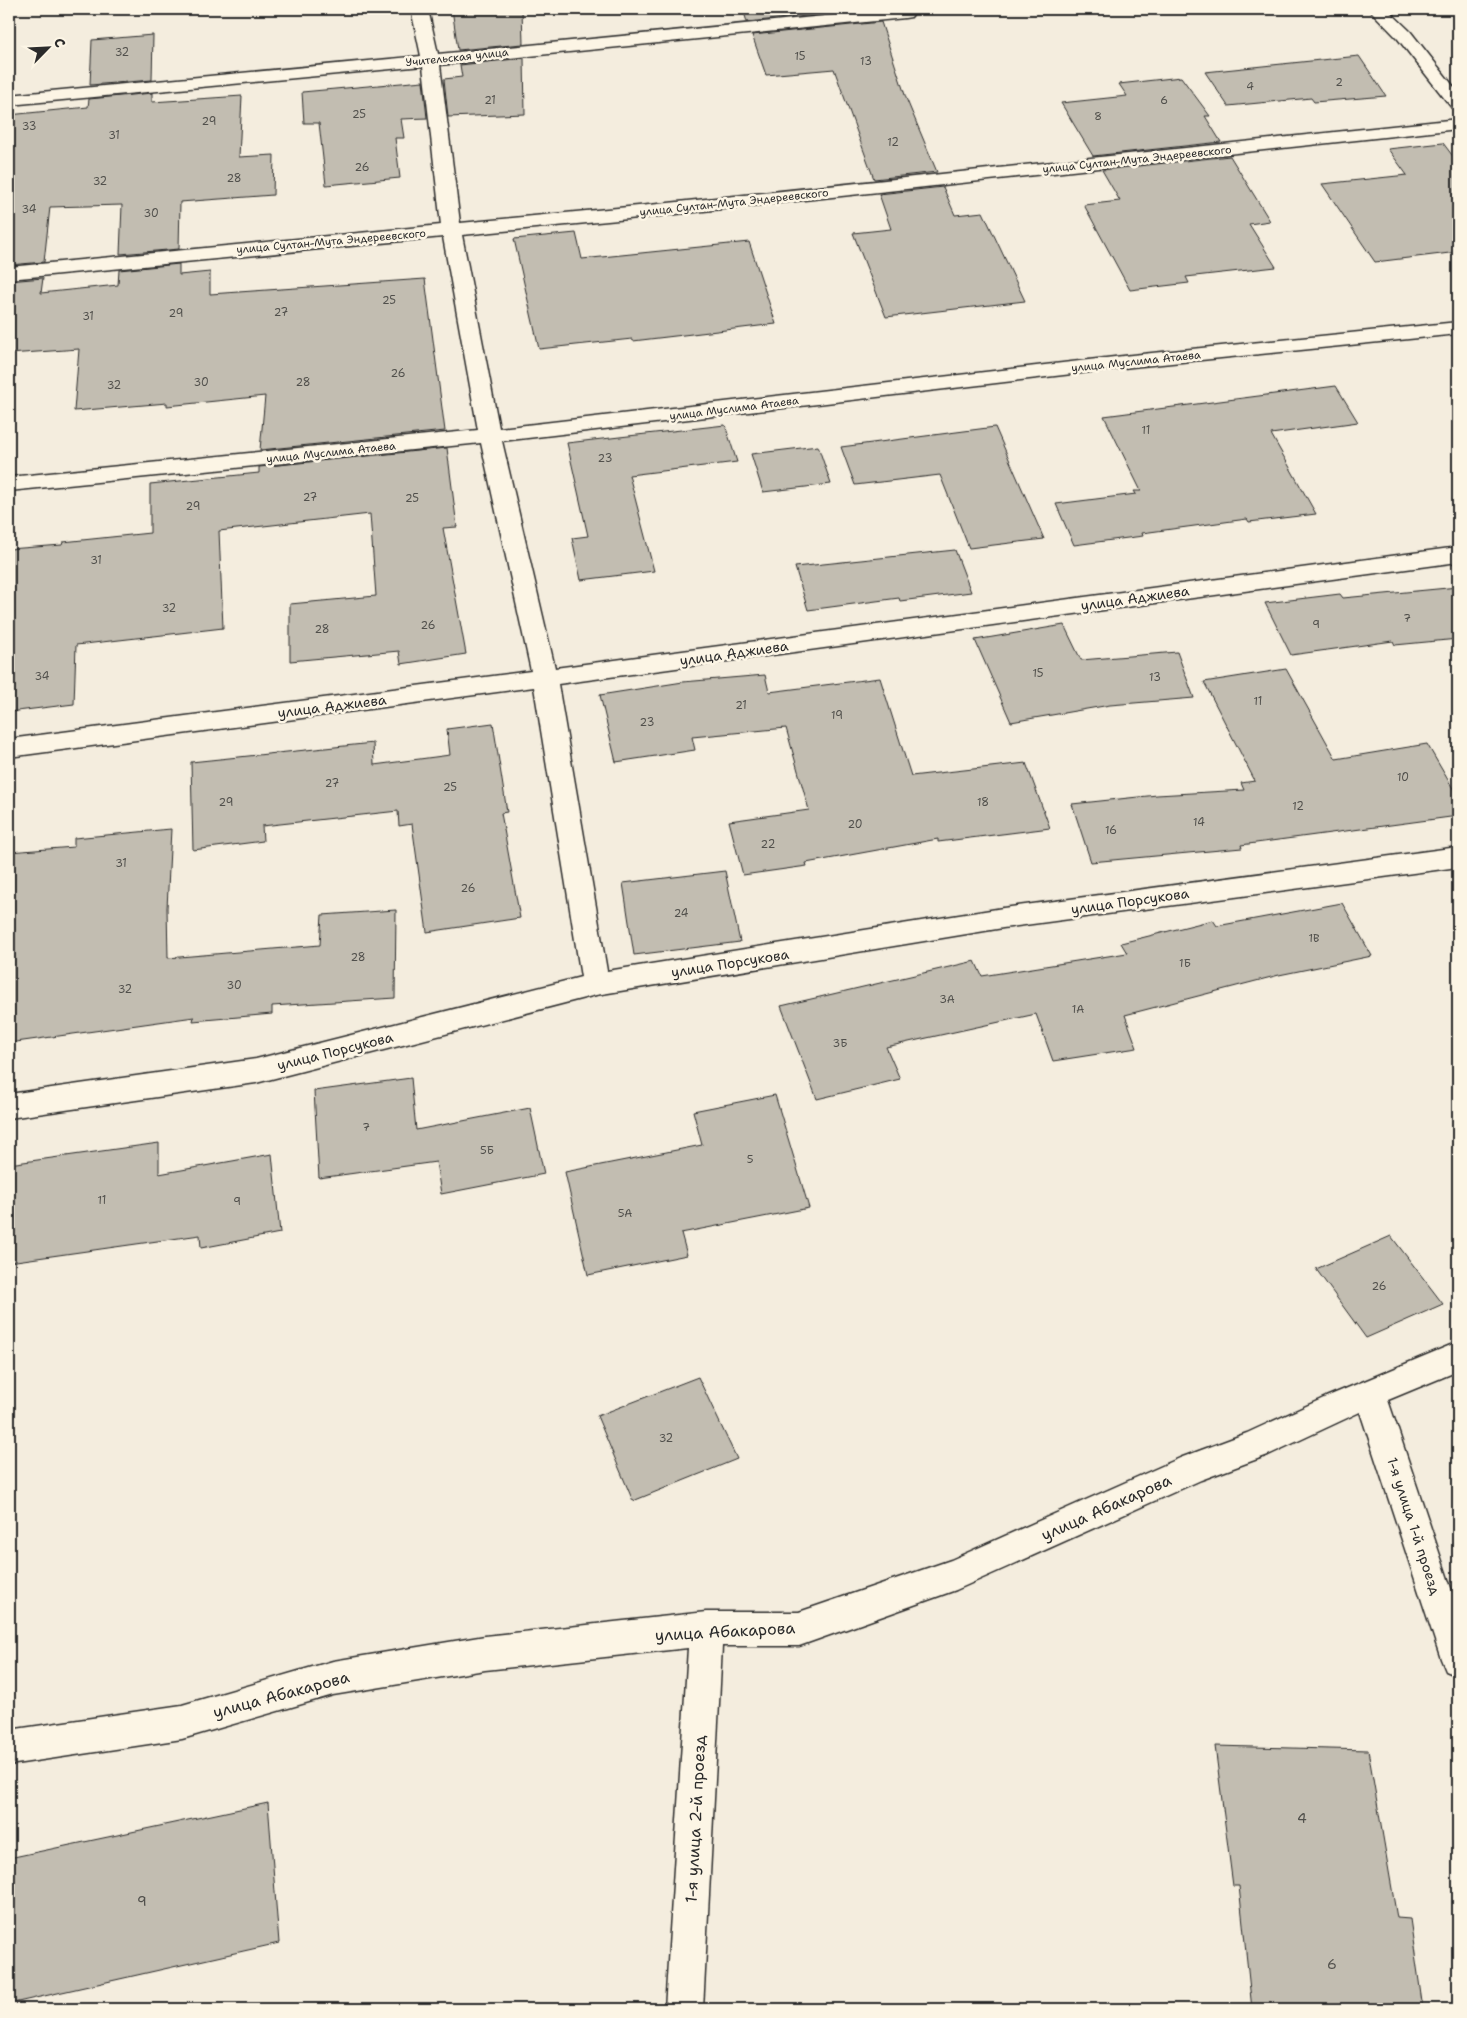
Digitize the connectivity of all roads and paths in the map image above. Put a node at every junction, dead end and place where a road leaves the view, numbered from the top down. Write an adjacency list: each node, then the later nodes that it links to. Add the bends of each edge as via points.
1 (419, 9): 4 (street)
2 (1377, 9): 6 (street, via 1441,70)
3 (905, 12): 4 (street, Учительская улица)
4 (431, 60): 5 (street, Учительская улица); 8 (street)
5 (9, 100)
6 (1458, 104)
7 (1458, 124): 8 (street, улица Султан-Мута Эндереевского)
8 (451, 230): 9 (street, улица Султан-Мута Эндереевского); 11 (street)
9 (9, 273)
10 (1458, 328): 11 (street, улица Муслима Атаева, via 1132,361)
11 (490, 435): 12 (street, улица Муслима Атаева); 14 (street)
12 (9, 484)
13 (1458, 554): 14 (street, улица Аджиева)
14 (546, 678): 15 (street, улица Аджиева); 17 (street)
15 (9, 748)
16 (1458, 858): 17 (street, улица Порсукова, via 1003,918)
17 (596, 984): 18 (street, улица Порсукова, via 256,1071)
18 (9, 1106)
19 (1458, 1356): 20 (street, улица Абакарова)
20 (1370, 1392): 21 (street, улица Абакарова, via 956,1574 799,1629); 22 (street, 1-я улица 1-й проезд)
21 (706, 1629): 23 (street, улица Абакарова, via 486,1653 332,1678 182,1722); 24 (street, 1-я улица 2-й проезд)
22 (1458, 1659)
23 (9, 1748)
24 (684, 2009)

